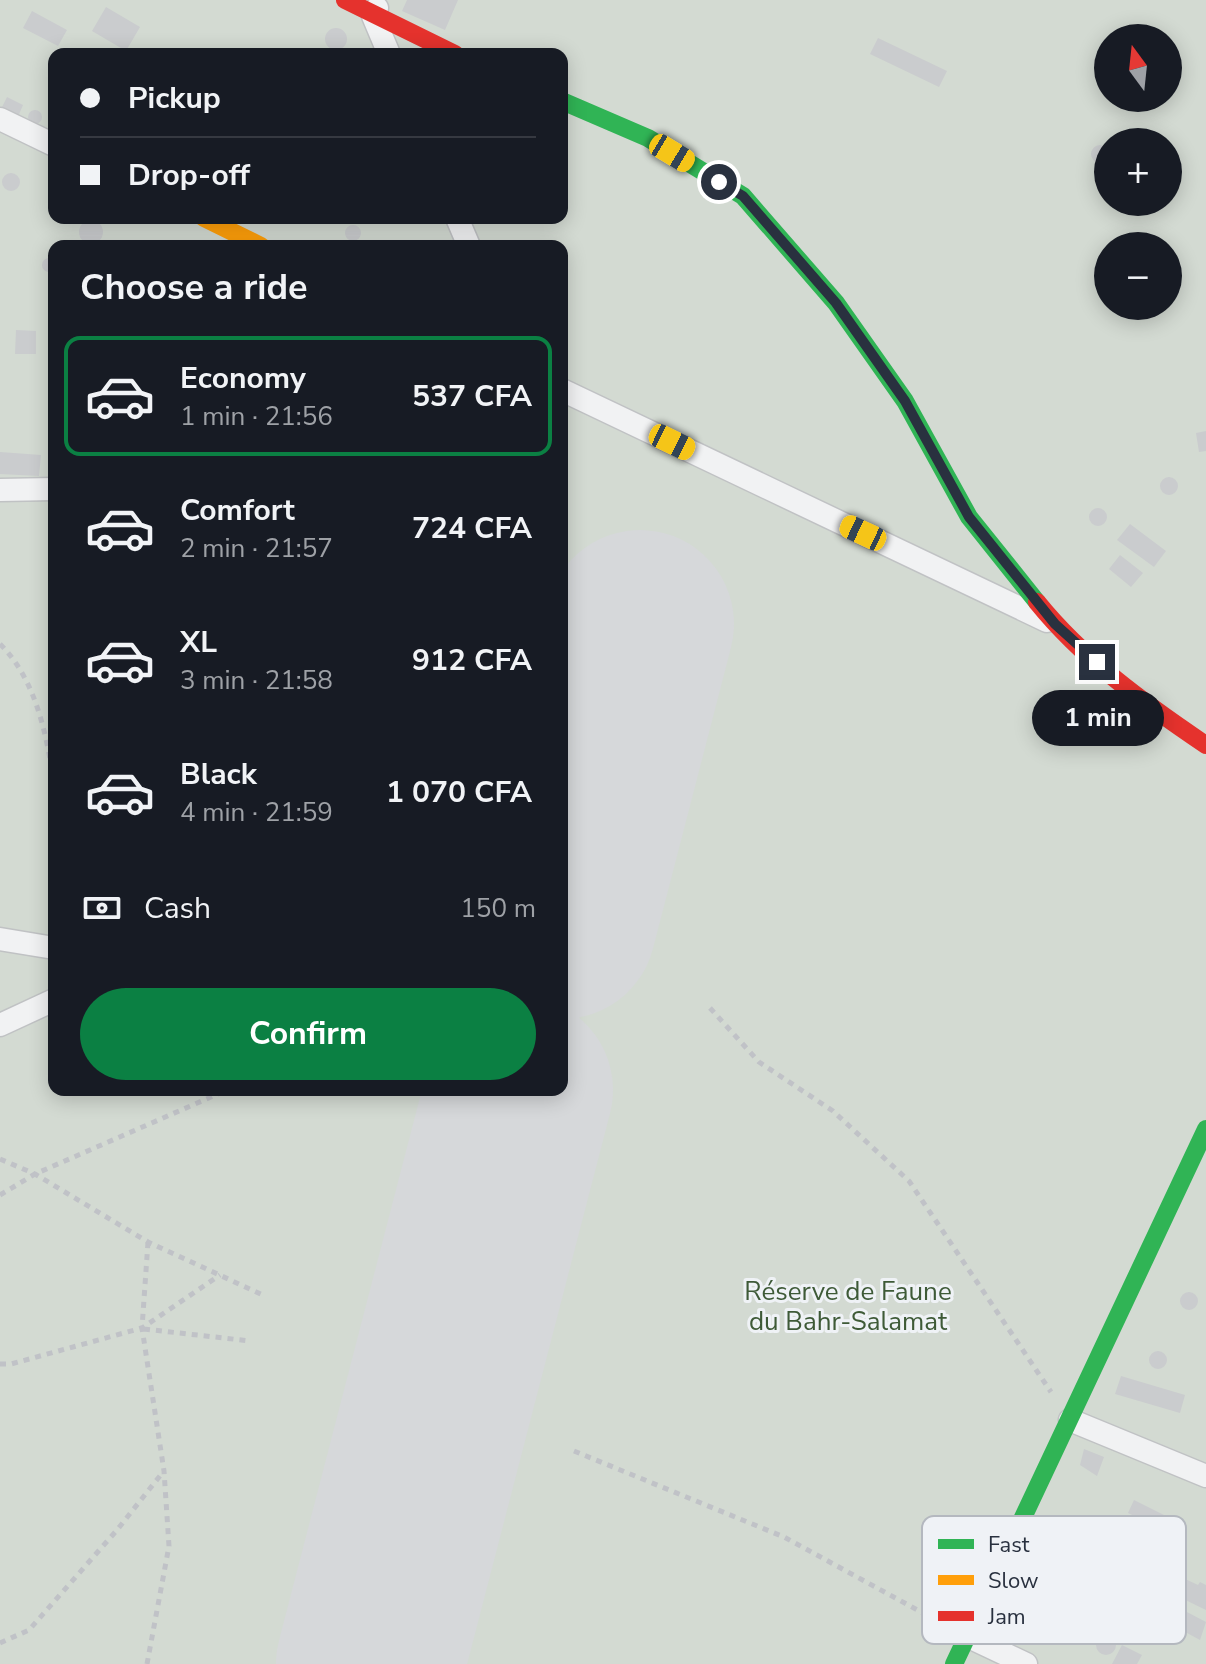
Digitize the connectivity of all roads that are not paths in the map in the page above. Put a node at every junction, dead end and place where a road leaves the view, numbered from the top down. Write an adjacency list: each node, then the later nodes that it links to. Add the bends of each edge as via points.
1 (345, 0): 2 (street)
2 (377, 8): 3 (street); 4 (street)
3 (387, 48)
4 (445, 48)
5 (568, 104): 13 (street, via 648,138 743,196 836,303 905,401 969,517)
6 (0, 119): 7 (street)
7 (48, 142)
8 (216, 224): 9 (street)
9 (249, 240)
10 (568, 393): 13 (street)
11 (48, 489): 12 (street)
12 (0, 490)
13 (1055, 624): 14 (street, via 1140,700)
14 (1206, 745)
15 (0, 939): 16 (street)
16 (48, 947)
17 (48, 1003): 18 (street)
18 (0, 1025)
19 (1205, 1134): 20 (street)
20 (1070, 1420): 21 (street); 22 (street)
21 (1206, 1476)
22 (1025, 1516)
23 (965, 1644): 25 (street)
24 (984, 1644): 26 (street)
25 (954, 1664)
26 (1026, 1664)

